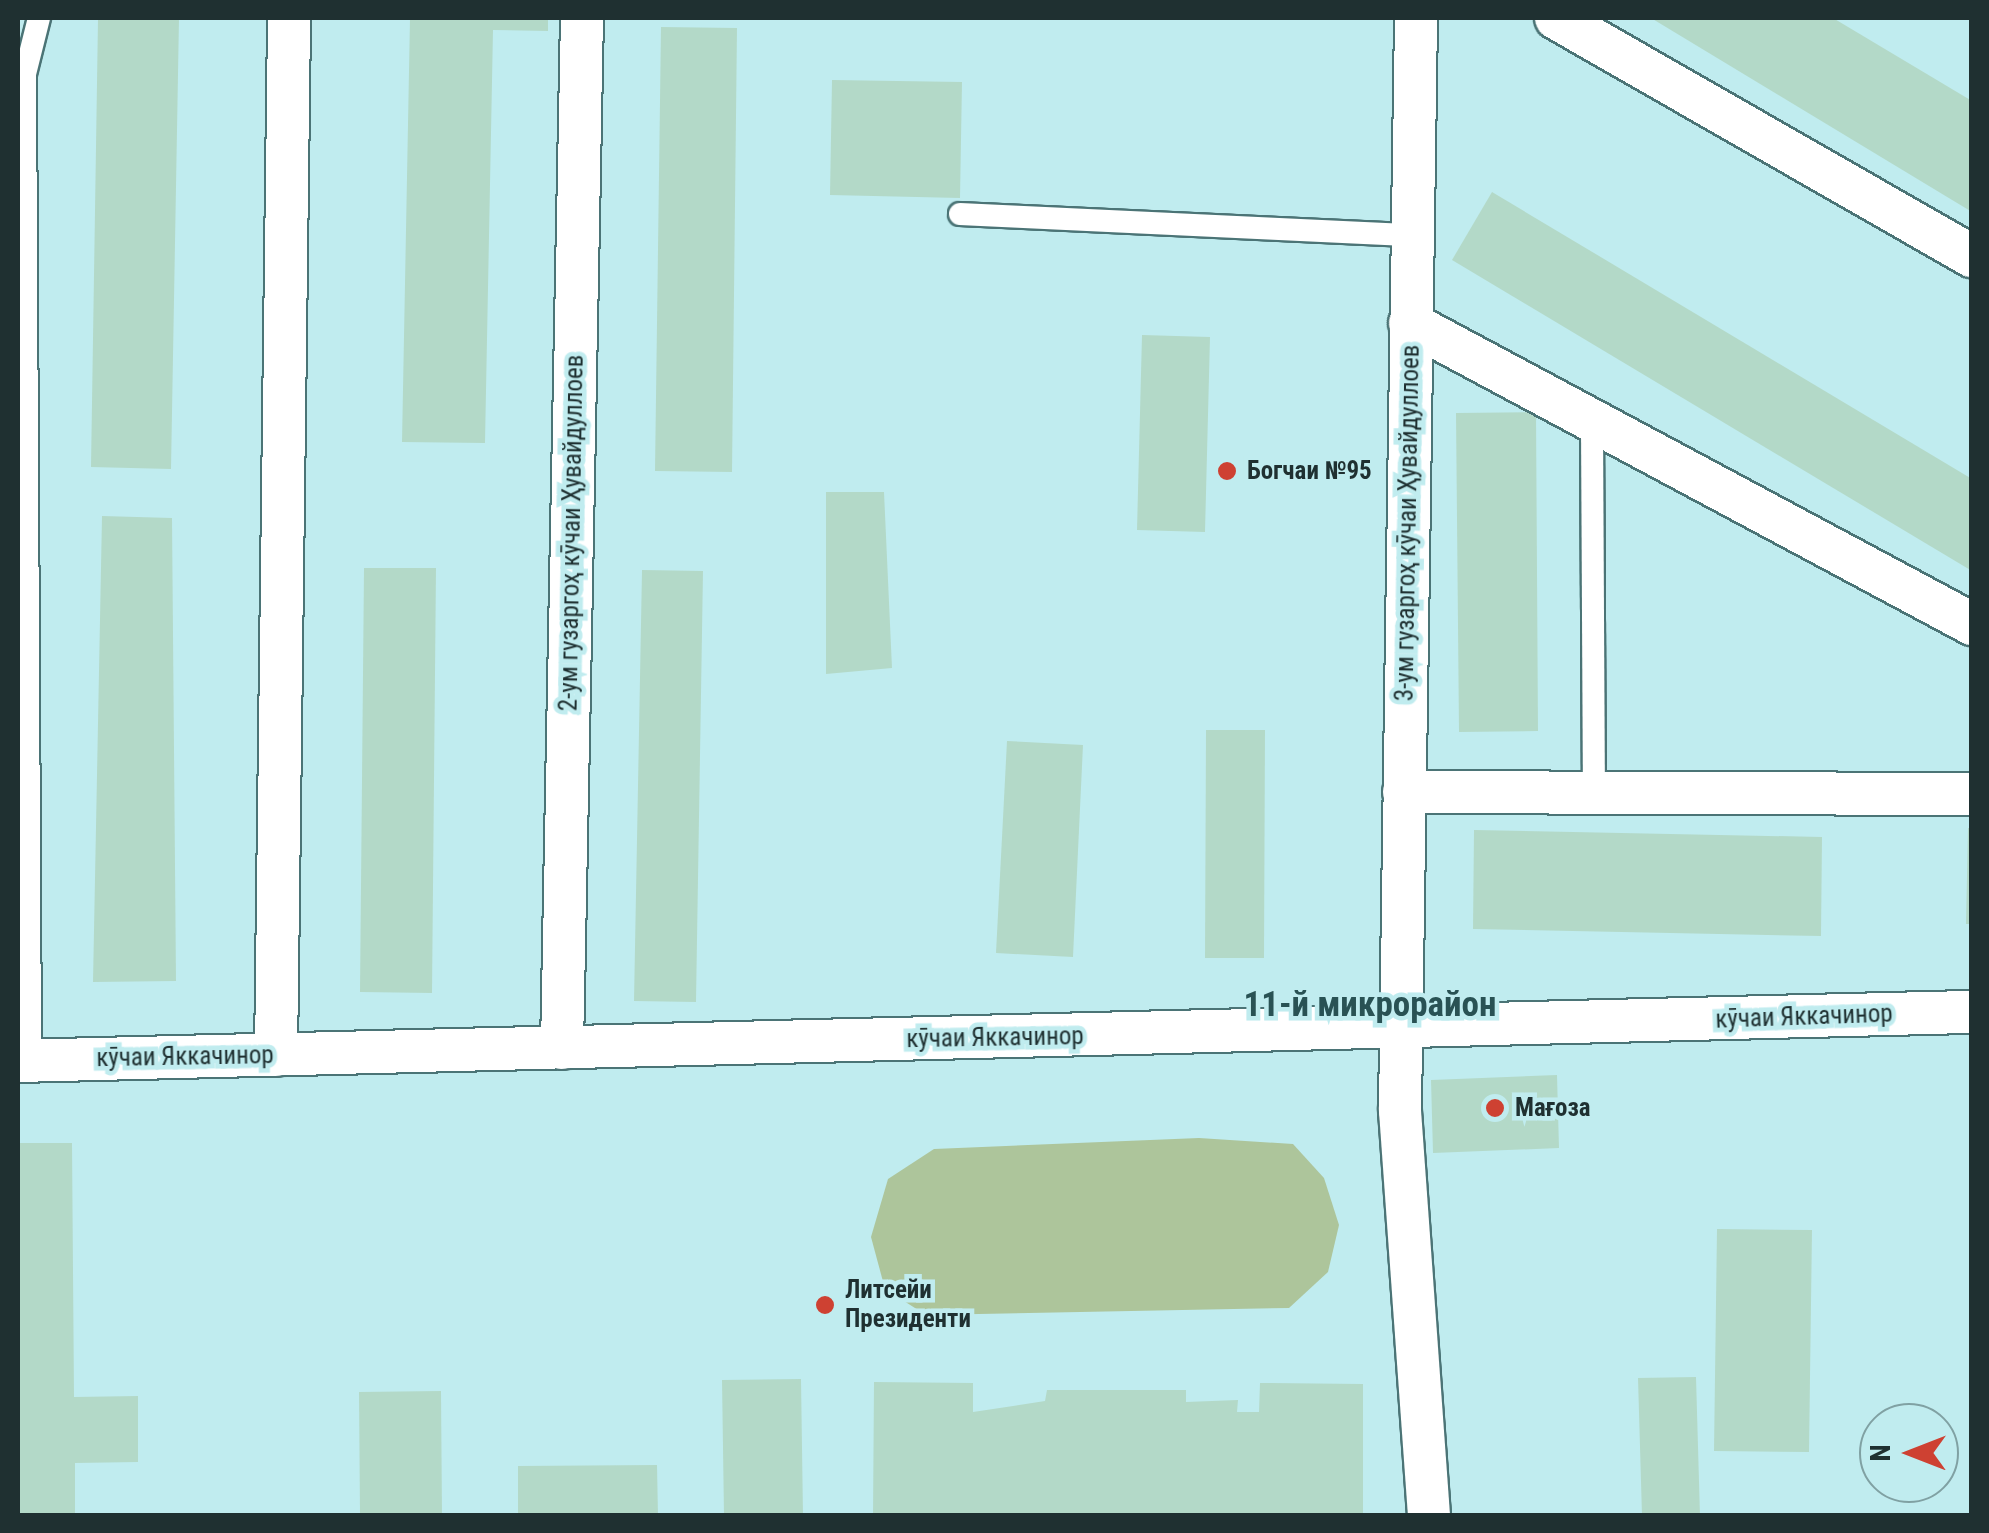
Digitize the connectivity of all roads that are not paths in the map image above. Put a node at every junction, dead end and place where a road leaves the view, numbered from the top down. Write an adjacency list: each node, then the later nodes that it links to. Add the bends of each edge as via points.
1 (38, 18): 19 (lane, via 26,74)
2 (289, 18): 18 (street)
3 (582, 18): 17 (street, 2-ум гузаргоҳ кӯчаи Ҳувайдуллоев)
4 (1416, 18): 7 (street, 3-ум гузаргоҳ кӯчаи Ҳувайдуллоев)
5 (1556, 18): 8 (street)
6 (960, 214): 7 (lane)
7 (1412, 235): 9 (street, 3-ум гузаргоҳ кӯчаи Ҳувайдуллоев)
8 (1972, 256)
9 (1410, 323): 10 (street); 12 (street, 3-ум гузаргоҳ кӯчаи Ҳувайдуллоев)
10 (1592, 424): 11 (street); 13 (lane)
11 (1972, 624)
12 (1404, 792): 13 (street); 16 (street, 3-ум гузаргоҳ кӯчаи Ҳувайдуллоев)
13 (1594, 793): 14 (street)
14 (1972, 794)
15 (1972, 1012): 16 (street, кӯчаи Яккачинор)
16 (1401, 1028): 17 (street, кӯчаи Яккачинор); 20 (street, 3-ум гузаргоҳ кӯчаи Ҳувайдуллоев)
17 (562, 1048): 18 (street, кӯчаи Яккачинор)
18 (276, 1055): 19 (street, кӯчаи Яккачинор)
19 (24, 1061)
20 (1429, 1516)

